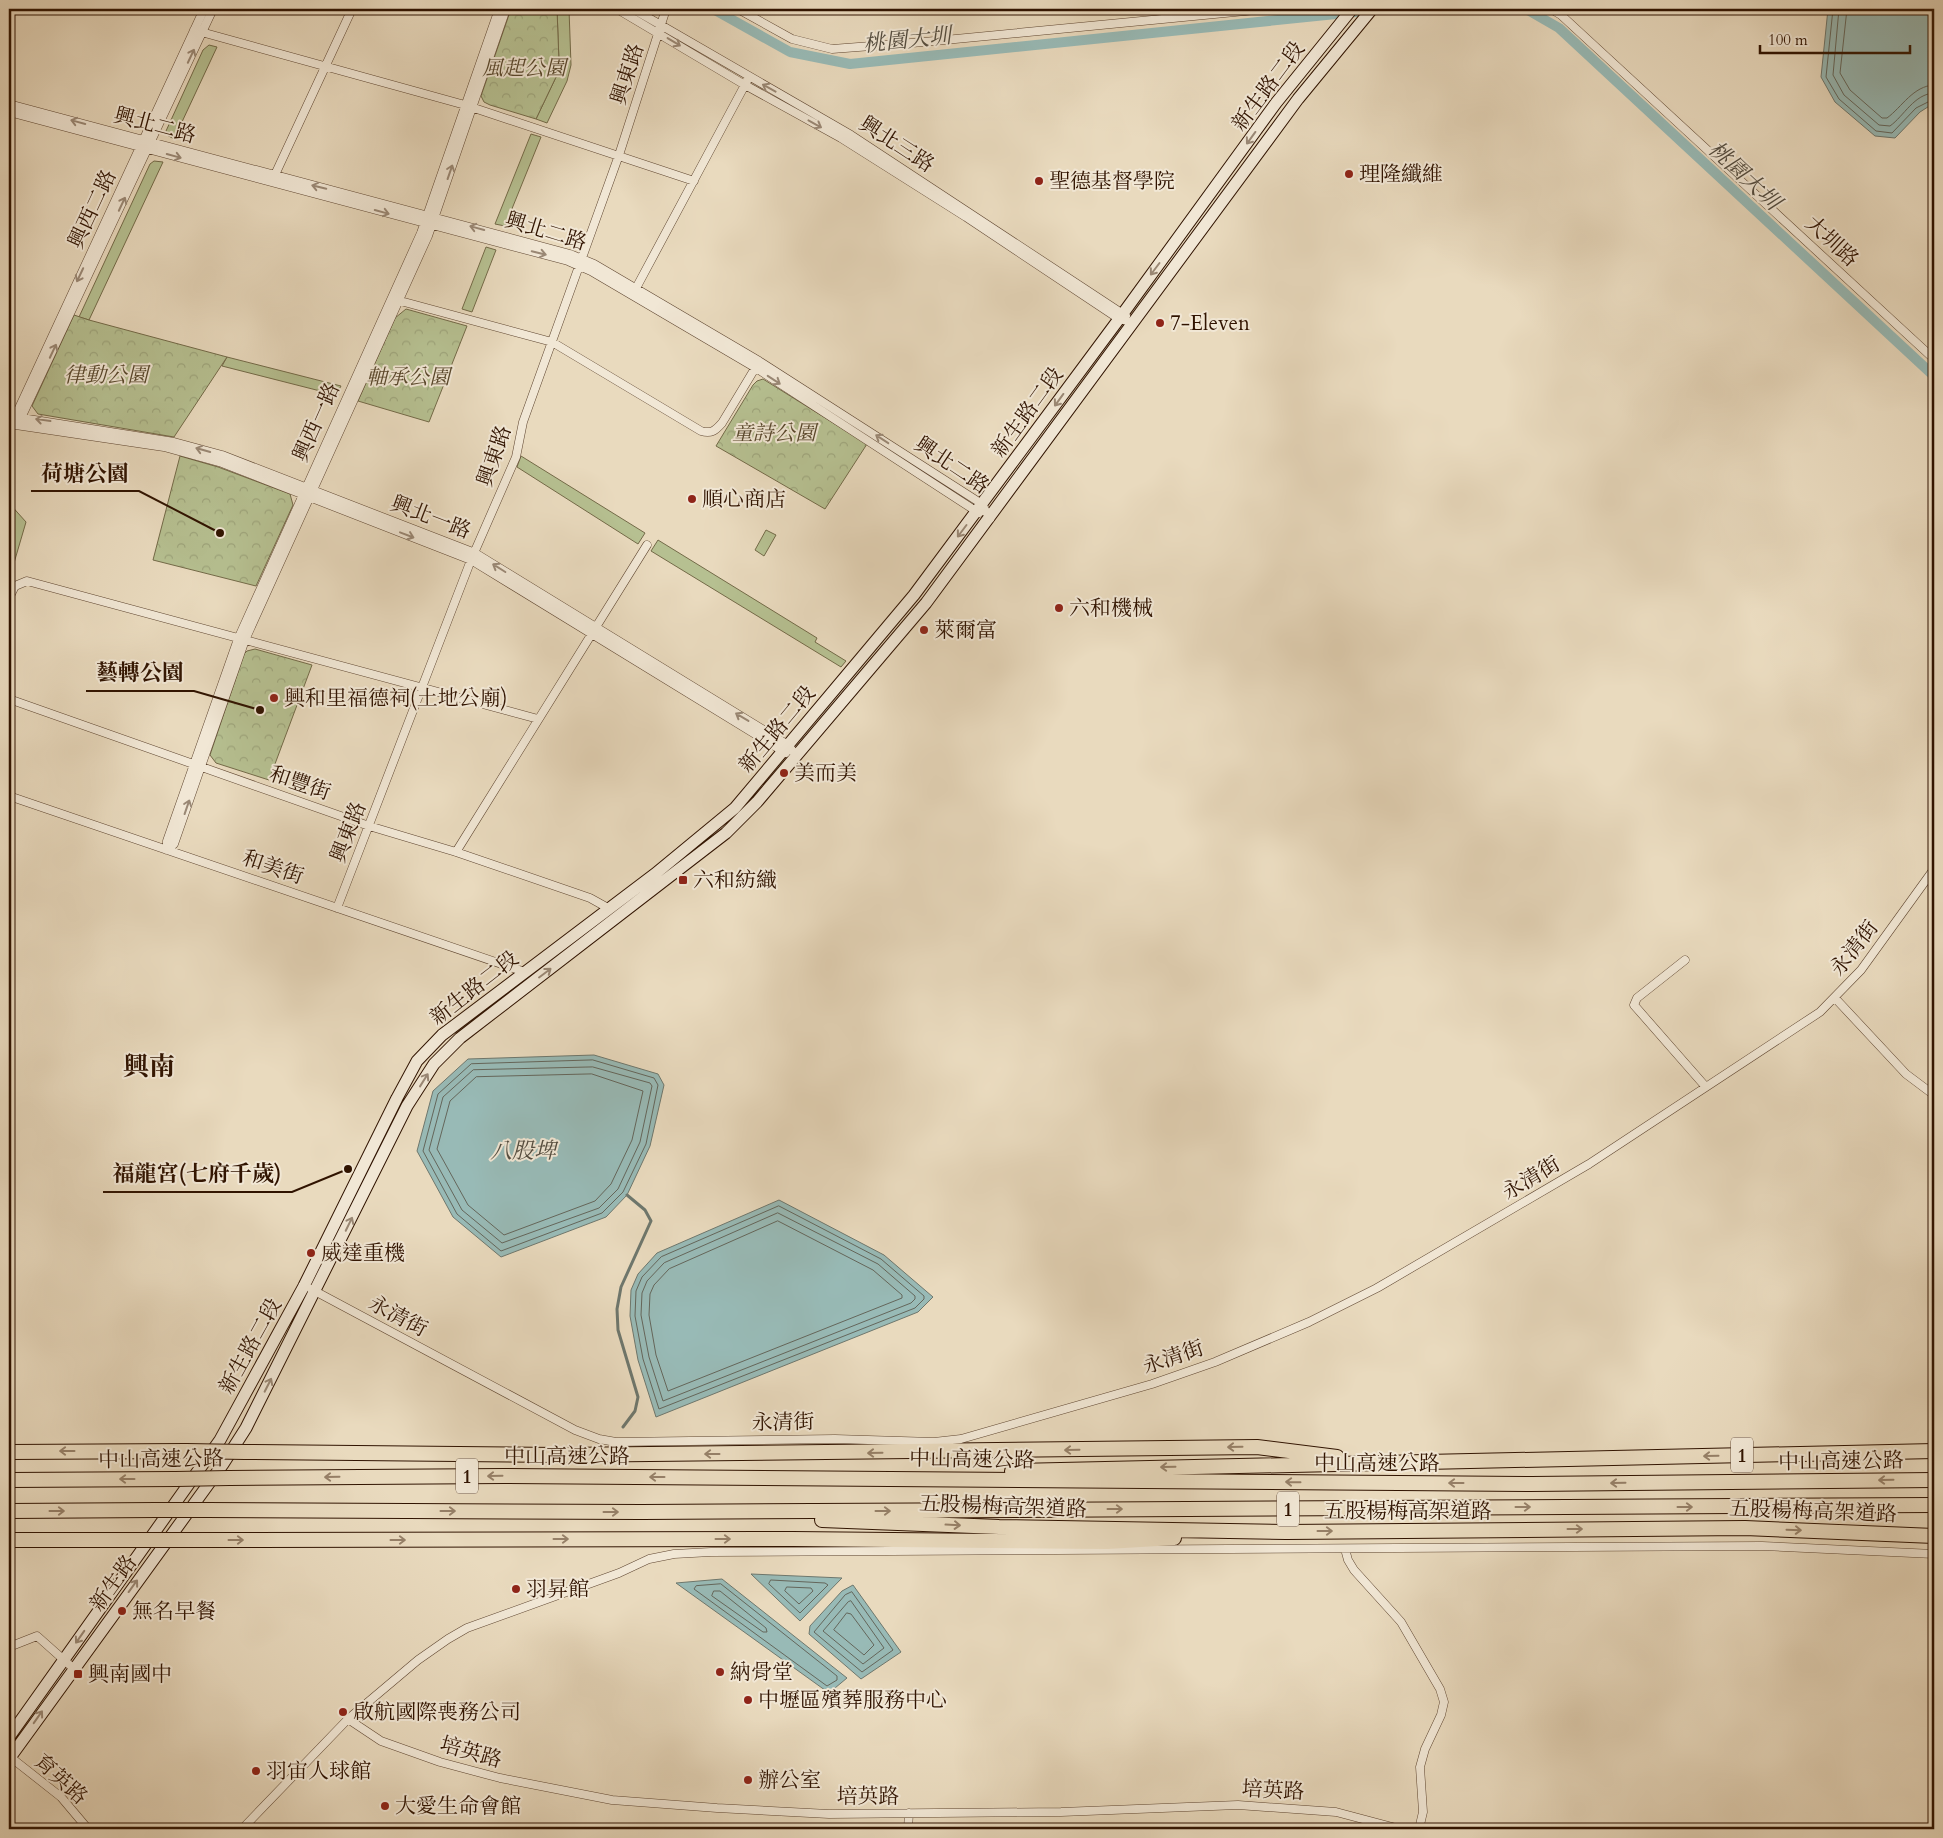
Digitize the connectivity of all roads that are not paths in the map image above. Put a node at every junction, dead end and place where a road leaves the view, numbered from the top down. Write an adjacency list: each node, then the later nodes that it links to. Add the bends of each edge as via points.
1 (204, 9): 15 (street)
2 (213, 9): 15 (street)
3 (352, 9): 16 (street)
4 (499, 9): 20 (street)
5 (506, 9): 20 (street)
6 (617, 9): 14 (street)
7 (633, 9): 14 (street, 興北三路)
8 (666, 9): 14 (street, 興東路)
9 (738, 9): 10 (street, via 792,39 832,49)
10 (1266, 9)
11 (1352, 9): 31 (main road, 新生路二段, one-way to 31, via 1276,103)
12 (1372, 9): 32 (main road, 新生路二段, via 1298,99)
13 (1550, 9): 34 (street, 大圳路, via 1561,15)
14 (660, 29): 17 (street, 興北三路); 18 (street, one-way to 18); 23 (street, 興東路)
15 (198, 32): 16 (street); 22 (street)
16 (324, 68): 20 (street); 24 (street)
17 (749, 77): 18 (street); 31 (street, 興北三路, one-way to 17, via 851,135)
18 (745, 85): 25 (street); 31 (street, one-way to 31, via 841,138)
19 (9, 104): 22 (street, 興北二路, one-way to 19)
20 (469, 106): 23 (street); 26 (street)
21 (9, 112): 22 (street, 興北二路)
22 (146, 145): 24 (street, 興北二路); 36 (street, one-way to 22); 37 (street, 興西二路, one-way to 37)
23 (618, 156): 25 (street); 28 (street, 興東路)
24 (273, 179): 26 (street, 興北二路, one-way to 24); 27 (street, 興北二路, one-way to 27)
25 (694, 181): 29 (street)
26 (431, 215): 27 (street); 28 (street, 興北二路, one-way to 26, via 570,254)
27 (428, 225): 28 (street, 興北二路, one-way to 28); 30 (street)
28 (581, 263): 29 (street, 興北二路); 33 (street, 興東路)
29 (634, 292): 35 (street, 興北二路)
30 (394, 299): 33 (street); 38 (street, 興西一路)
31 (1121, 316): 32 (street, 興北三路); 39 (main road, 新生路二段, one-way to 39)
32 (1133, 322): 40 (main road, 新生路二段)
33 (552, 342): 35 (street, via 708,433 722,423); 42 (street, 興東路, via 524,422 516,457)
34 (1934, 359)
35 (757, 364): 39 (street, 興北二路)
36 (22, 418): 37 (street); 38 (street, one-way to 36, via 222,455 174,442)
37 (11, 420): 38 (street, via 164,447)
38 (307, 492): 42 (street); 45 (street, 興西一路)
39 (980, 507): 40 (street, 興北二路); 49 (main road, 新生路二段, one-way to 49, via 914,595)
40 (990, 519): 50 (main road, 新生路二段, via 926,603)
41 (647, 544): 44 (street)
42 (473, 557): 44 (street); 46 (street, 興東路)
43 (9, 598): 45 (street, via 15,586 27,581)
44 (593, 630): 48 (street); 49 (street)
45 (242, 640): 46 (street); 51 (street, 興西一路)
46 (423, 687): 48 (street); 53 (street, 興東路)
47 (9, 699): 51 (street, 和豐街)
48 (538, 719): 55 (street)
49 (786, 749): 50 (street); 58 (main road, 新生路二段, via 735,808)
50 (796, 755): 67 (main road, 新生路二段, one-way to 50, via 407,1106 434,1064 460,1038 726,834)
51 (198, 765): 53 (street, 和豐街); 54 (street, 興西一路, via 167,841)
52 (9, 796): 54 (street, 和美街)
53 (369, 826): 55 (street, 和豐街); 57 (street, 興東路)
54 (167, 850): 57 (street, 和美街)
55 (456, 852): 58 (street, 和豐街, via 590,898)
56 (1934, 869): 61 (street, 永清街, via 1861,970)
57 (338, 908): 60 (street, 和美街)
58 (608, 908): 60 (main road, 新生路二段)
59 (1685, 960): 62 (street, via 1637,998 1634,1005)
60 (525, 972): 66 (main road, 新生路二段, via 442,1035 417,1062)
61 (1835, 998): 62 (street, 永清街, via 1820,1012); 63 (street, via 1906,1074)
62 (1705, 1086): 67 (street, 永清街, via 1589,1164 1494,1222 1309,1322 1161,1381 961,1438 934,1442 835,1439 616,1442 598,1439 575,1430)
63 (1934, 1095)
64 (1934, 1206): 65 (street)
65 (1934, 1219)
66 (304, 1286): 67 (street, 永清街); 69 (main road, 新生路二段)
67 (315, 1291): 68 (main road, 新生路二段, one-way to 67)
68 (246, 1428): 86 (main road, 新生路, one-way to 68)
69 (220, 1440): 85 (main road, 新生路, one-way to 85)
70 (1934, 1451): 72 (highway, 五股楊梅高架道路 / 1, one-way to 72)
71 (9, 1452): 72 (highway, one-way to 71, bridge, via 1257,1447 568,1455)
72 (1387, 1463): 73 (highway, 五股楊梅高架道路 / 1, one-way to 73)
73 (706, 1477): 74 (highway, 中山高速公路 / 1, one-way to 74, bridge); 75 (highway, 中山高速公路 / 1, one-way to 73, via 1521,1484)
74 (9, 1480)
75 (1934, 1480)
76 (1934, 1505): 78 (highway, 中山高速公路 / 1, one-way to 76)
77 (9, 1511): 78 (highway, 中山高速公路 / 1, one-way to 78, bridge)
78 (642, 1512): 79 (highway, 五股楊梅高架道路 / 1, one-way to 79, via 999,1527)
79 (1286, 1532): 80 (highway, 五股楊梅高架道路 / 1, one-way to 80, via 1745,1528); 81 (highway, one-way to 79, bridge, via 1107,1542)
80 (1934, 1536)
81 (9, 1540)
82 (1345, 1549): 83 (street, via 1762,1546); 87 (street, via 692,1552 649,1559 467,1628 418,1660); 95 (street, via 1354,1570 1401,1622 1440,1689 1444,1702 1420,1767 1423,1812)
83 (1934, 1554)
84 (9, 1647): 85 (street, via 37,1636)
85 (64, 1660): 86 (street); 88 (main road, 新生路)
86 (73, 1668): 89 (main road, 新生路, one-way to 86)
87 (348, 1719): 90 (street, 培英路, via 381,1741 440,1762 500,1778 612,1800 770,1811); 91 (street)
88 (9, 1737)
89 (9, 1758): 92 (street, 育英路, via 61,1797)
90 (908, 1813): 93 (street); 94 (street, 培英路, via 1061,1812 1238,1805 1336,1812)
91 (249, 1827)
92 (88, 1829)
93 (908, 1829)
94 (1400, 1829)
95 (1419, 1829)

